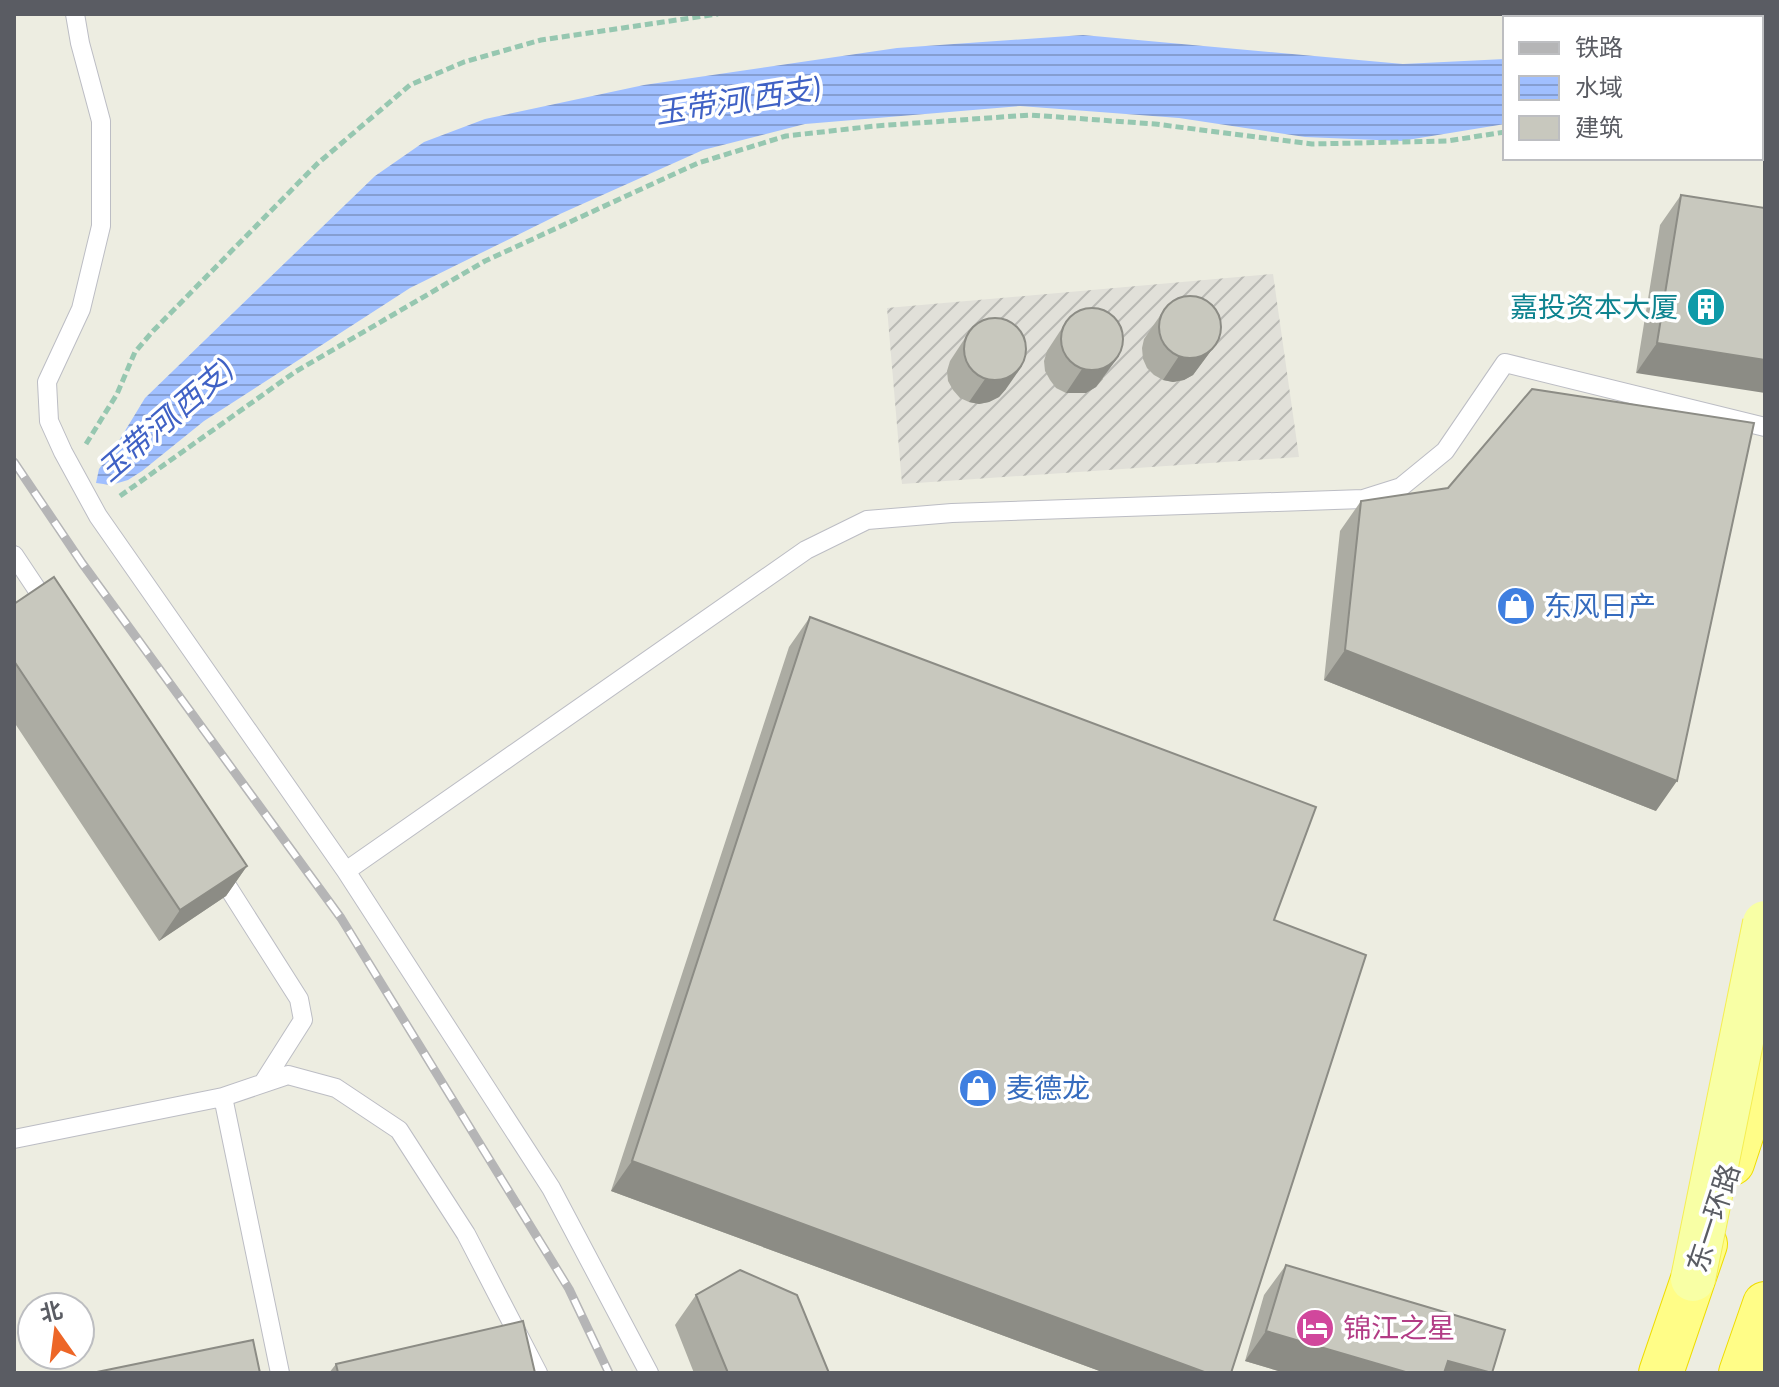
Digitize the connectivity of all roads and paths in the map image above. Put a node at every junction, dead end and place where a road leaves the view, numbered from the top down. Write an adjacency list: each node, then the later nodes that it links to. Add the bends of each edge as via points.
1 (75, 14): 10 (lane, via 101,121 101,226 81,309 47,382 49,421 98,516)
2 (718, 14): 5 (path, via 541,40 464,62 410,85 317,164 153,331 135,352 117,394)
3 (1503, 132): 6 (path, via 1447,141 1312,144 1030,115 786,136 698,163 485,261 295,372)
4 (1765, 427): 10 (lane, via 1505,363 1445,451 1401,487 1363,499 867,520 806,550)
5 (81, 452)
6 (120, 496)
7 (14, 555): 8 (lane)
8 (61, 626)
9 (205, 852): 13 (lane, via 299,999 303,1020)
10 (346, 871): 20 (lane, via 551,1188)
11 (1765, 923): 16 (main road, bridge)
12 (1765, 1063): 16 (highway, 东一环路, bridge)
13 (263, 1083): 14 (lane); 19 (lane, via 288,1075 336,1088 399,1130 466,1234)
14 (223, 1097): 15 (lane); 18 (lane)
15 (14, 1139)
16 (1693, 1279): 21 (highway, 东一环路)
17 (1765, 1304): 22 (highway)
18 (280, 1373)
19 (538, 1373)
20 (649, 1373)
21 (1661, 1373)
22 (1741, 1373)

